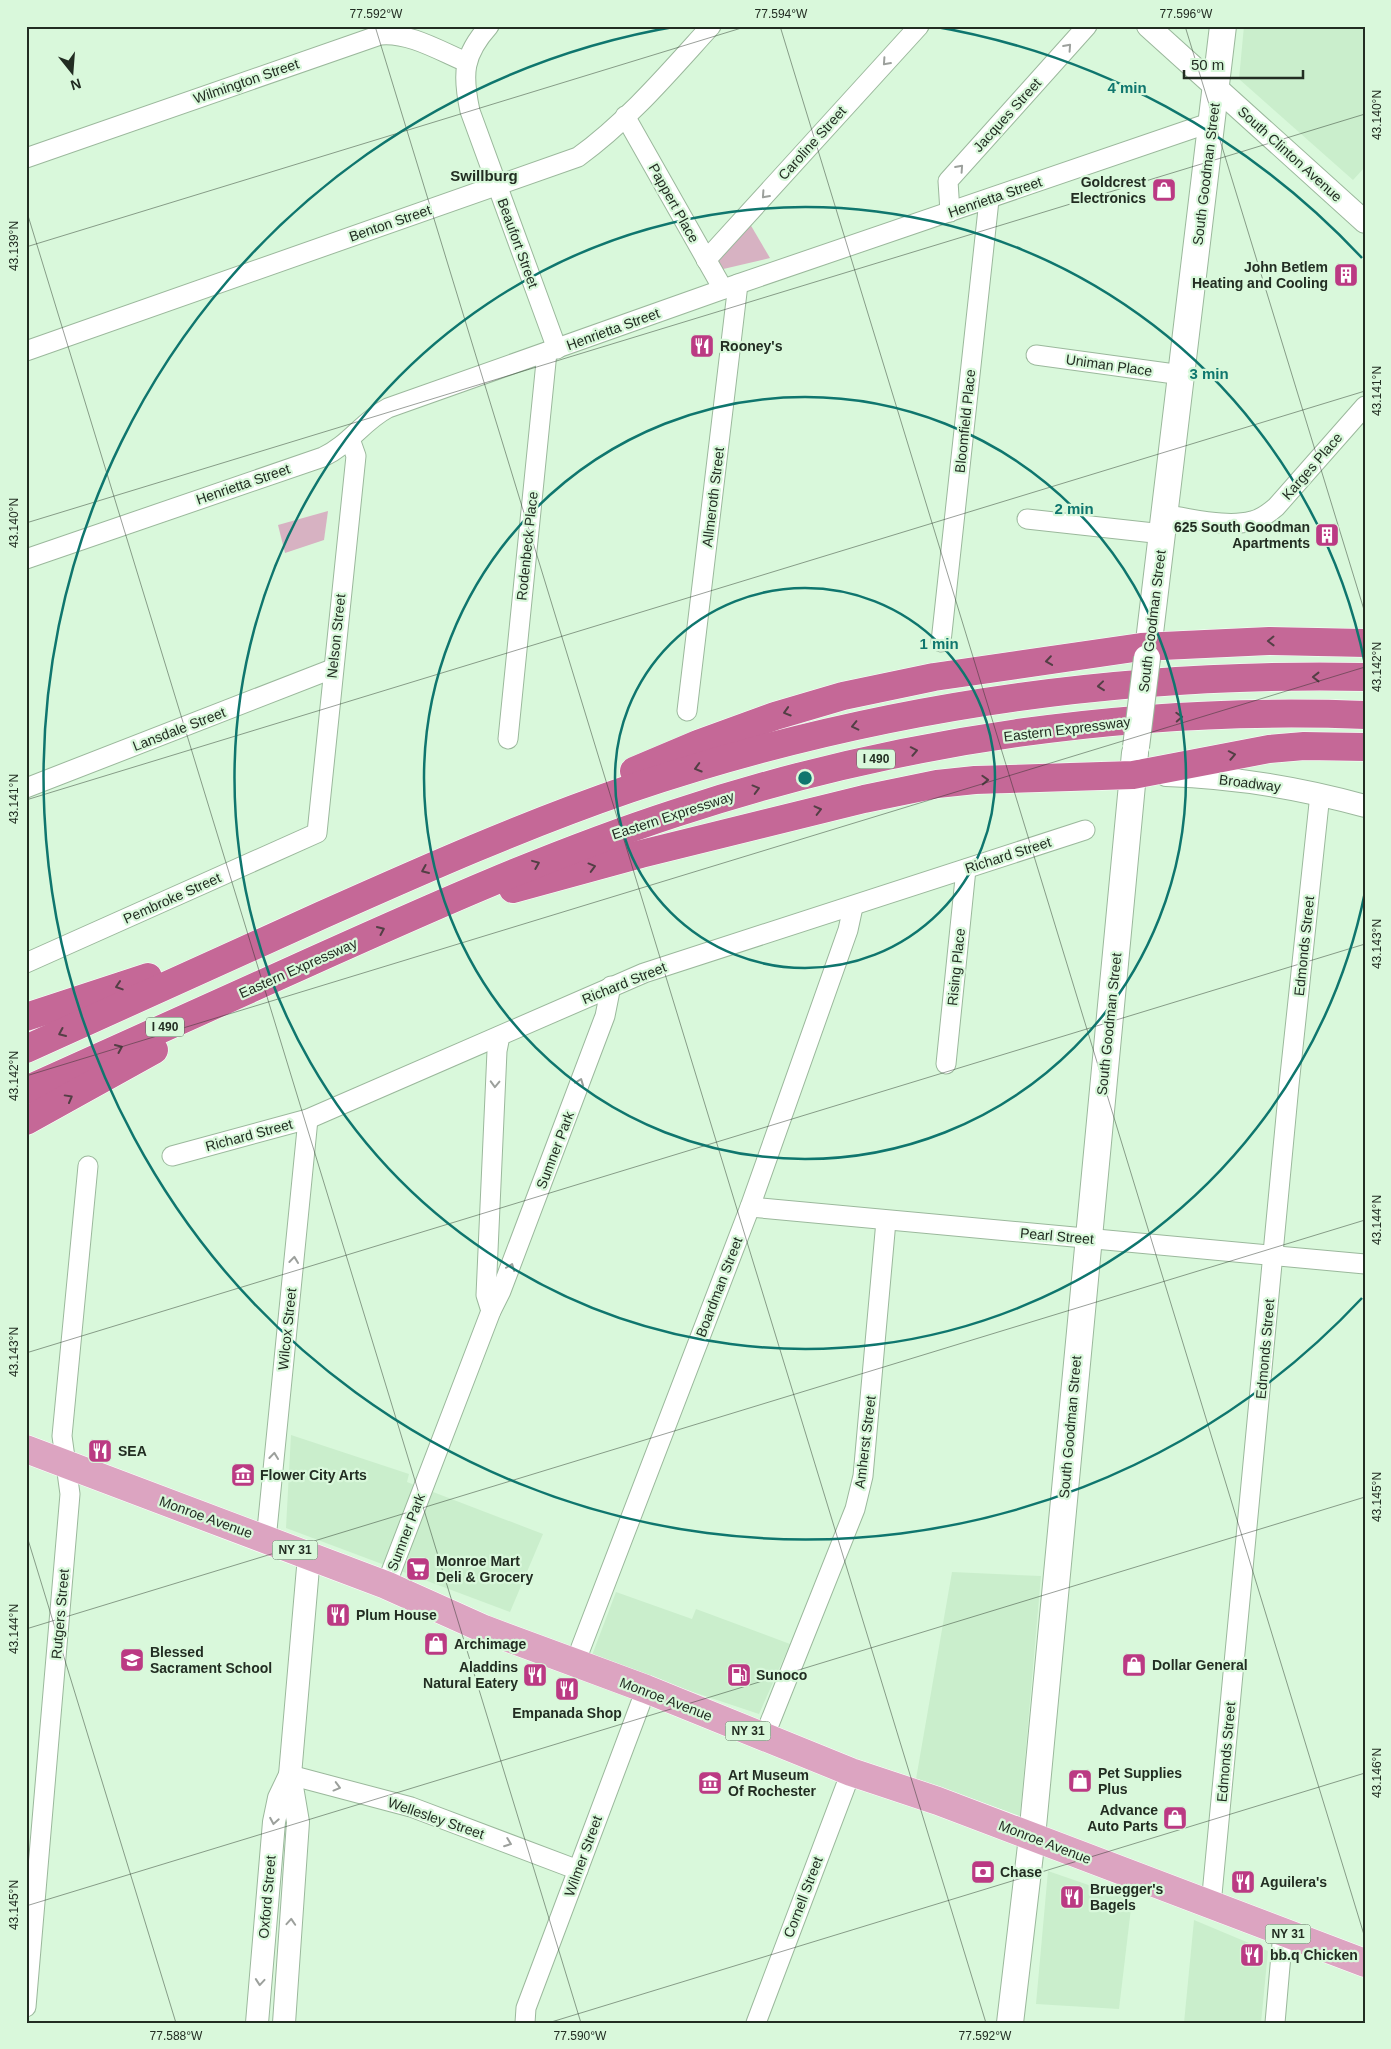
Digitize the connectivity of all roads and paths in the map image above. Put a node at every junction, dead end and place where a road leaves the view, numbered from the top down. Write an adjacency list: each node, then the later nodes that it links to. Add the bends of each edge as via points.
1 (489, 26): 7 (street, Beaufort Street, via 473,46)
2 (711, 26): 9 (street, Benton Street)
3 (919, 26): 16 (street, Caroline Street, one-way to 16)
4 (1087, 26): 14 (street, Jacques Street, one-way to 4, via 948,181)
5 (1148, 26): 8 (street, South Clinton Avenue)
6 (1223, 26): 8 (main road, South Goodman Street)
7 (466, 62): 11 (street, Wilmington Street, via 408,38 380,35); 12 (street, Beaufort Street, via 465,88 470,111)
8 (1216, 87): 10 (main road, South Goodman Street); 15 (street, South Clinton Avenue)
9 (625, 116): 12 (street, Benton Street, via 578,157); 16 (street, Pappert Place)
10 (1212, 122): 13 (street, Henrietta Street); 21 (main road, South Goodman Street)
11 (26, 158)
12 (497, 186): 18 (street, Benton Street); 19 (street, Beaufort Street)
13 (989, 200): 14 (street, Henrietta Street); 27 (street, Bloomfield Place)
14 (950, 212): 17 (street, Henrietta Street)
15 (1365, 222)
16 (706, 260): 17 (street, Pappert Place)
17 (731, 287): 19 (street, Henrietta Street); 32 (street, Allmeroth Street)
18 (26, 351)
19 (552, 351): 23 (street, Henrietta Street, via 388,408 376,414); 34 (street, Rodenbeck Place)
20 (1036, 355): 21 (street, Uniman Place)
21 (1182, 375): 25 (main road, South Goodman Street)
22 (1365, 406): 25 (street, Karges Place, via 1276,507 1264,516 1252,521)
23 (350, 439): 26 (street, Henrietta Street, via 323,457); 30 (street, Nelson Street, via 356,456)
24 (1027, 519): 25 (street, Karges Place)
25 (1164, 525): 29 (main road, South Goodman Street)
26 (26, 559)
27 (941, 642)
28 (1365, 643): 29 (highway, one-way to 29, via 1275,641)
29 (1148, 652): 36 (main road, South Goodman Street, bridge); 42 (highway, one-way to 42, via 934,678 807,706 750,724 654,763)
30 (332, 670): 37 (street, Lansdale Street); 41 (street, Nelson Street)
31 (1365, 677): 42 (highway, one-way to 42, via 1259,677 1133,683 1017,696 913,714 798,740 687,771 596,801)
32 (687, 711)
33 (1365, 715): 45 (highway, Eastern Expressway / I 490, one-way to 33, via 545,860 662,817 791,779 876,759 1000,736 1132,720 1250,714)
34 (508, 739)
35 (1365, 747): 36 (highway, one-way to 35, via 1281,748)
36 (1133, 775): 38 (street, Broadway, via 1231,780); 45 (highway, one-way to 36, via 649,852 920,786 975,780); 61 (main road, South Goodman Street)
37 (26, 788)
38 (1320, 794): 39 (street, Broadway); 62 (street, Edmonds Street)
39 (1365, 806)
40 (1085, 830): 43 (street, Richard Street)
41 (317, 833): 47 (street, Pembroke Street)
42 (470, 850): 46 (highway, one-way to 46)
43 (966, 869): 44 (street, Richard Street); 53 (street, Rising Place)
44 (853, 907): 49 (street, Richard Street); 59 (street, Boardman Street, via 848,930)
45 (410, 917): 48 (highway, Eastern Expressway / I 490, one-way to 45)
46 (282, 933): 50 (highway, one-way to 50); 52 (highway, one-way to 52)
47 (26, 963)
48 (304, 965): 54 (highway, Eastern Expressway / I 490, one-way to 48); 56 (highway, one-way to 48)
49 (611, 986): 51 (street, Richard Street); 64 (street, Sumner Park, one-way to 49, via 605,1016)
50 (26, 1017)
51 (500, 1036): 55 (street, Richard Street); 64 (street, one-way to 64, via 486,1295)
52 (26, 1049)
53 (946, 1064)
54 (26, 1090)
55 (308, 1119): 57 (street, Richard Street); 67 (street, Wilcox Street, one-way to 55)
56 (26, 1121)
57 (172, 1156)
58 (88, 1166): 66 (street, Rutgers Street, via 62,1436)
59 (750, 1207): 60 (street, Pearl Street); 70 (street, Boardman Street)
60 (886, 1220): 61 (street, Pearl Street); 72 (street, Amherst Street, via 861,1484 855,1509)
61 (1089, 1239): 62 (street, Pearl Street); 75 (main road, South Goodman Street)
62 (1274, 1255): 63 (street, Pearl Street); 77 (street, Edmonds Street)
63 (1365, 1264)
64 (491, 1311): 69 (street, Sumner Park)
65 (26, 1450): 66 (main road, Monroe Avenue / NY 31)
66 (66, 1466): 67 (main road, Monroe Avenue / NY 31); 80 (street, Rutgers Street, via 70,1494)
67 (266, 1540): 68 (main road, Monroe Avenue / NY 31)
68 (310, 1556): 69 (main road, Monroe Avenue / NY 31); 74 (street, Oxford Street)
69 (386, 1586): 70 (main road, Monroe Avenue / NY 31, via 484,1629)
70 (575, 1663): 71 (main road, Monroe Avenue / NY 31)
71 (646, 1689): 72 (main road, Monroe Avenue / NY 31); 76 (street, Wilmer Street)
72 (764, 1737): 73 (main road, Monroe Avenue / NY 31)
73 (851, 1772): 75 (main road, Monroe Avenue / NY 31); 84 (street, Cornell Street)
74 (290, 1775): 76 (street, Wellesley Street, one-way to 76, via 411,1807); 81 (street, Oxford Street, one-way to 81, via 279,1798 274,1822); 82 (street, Oxford Street, one-way to 74, via 298,1822)
75 (1032, 1837): 77 (main road, Monroe Avenue / NY 31); 85 (main road, South Goodman Street)
76 (578, 1870): 83 (street, Wilmer Street, via 526,2008)
77 (1211, 1904): 78 (main road, Monroe Avenue / NY 31)
78 (1283, 1932): 79 (main road, Monroe Avenue / NY 31); 86 (street)
79 (1365, 1963)
80 (26, 2007)
81 (257, 2023)
82 (284, 2023)
83 (525, 2023)
84 (756, 2023)
85 (1010, 2023)
86 (1275, 2023)

